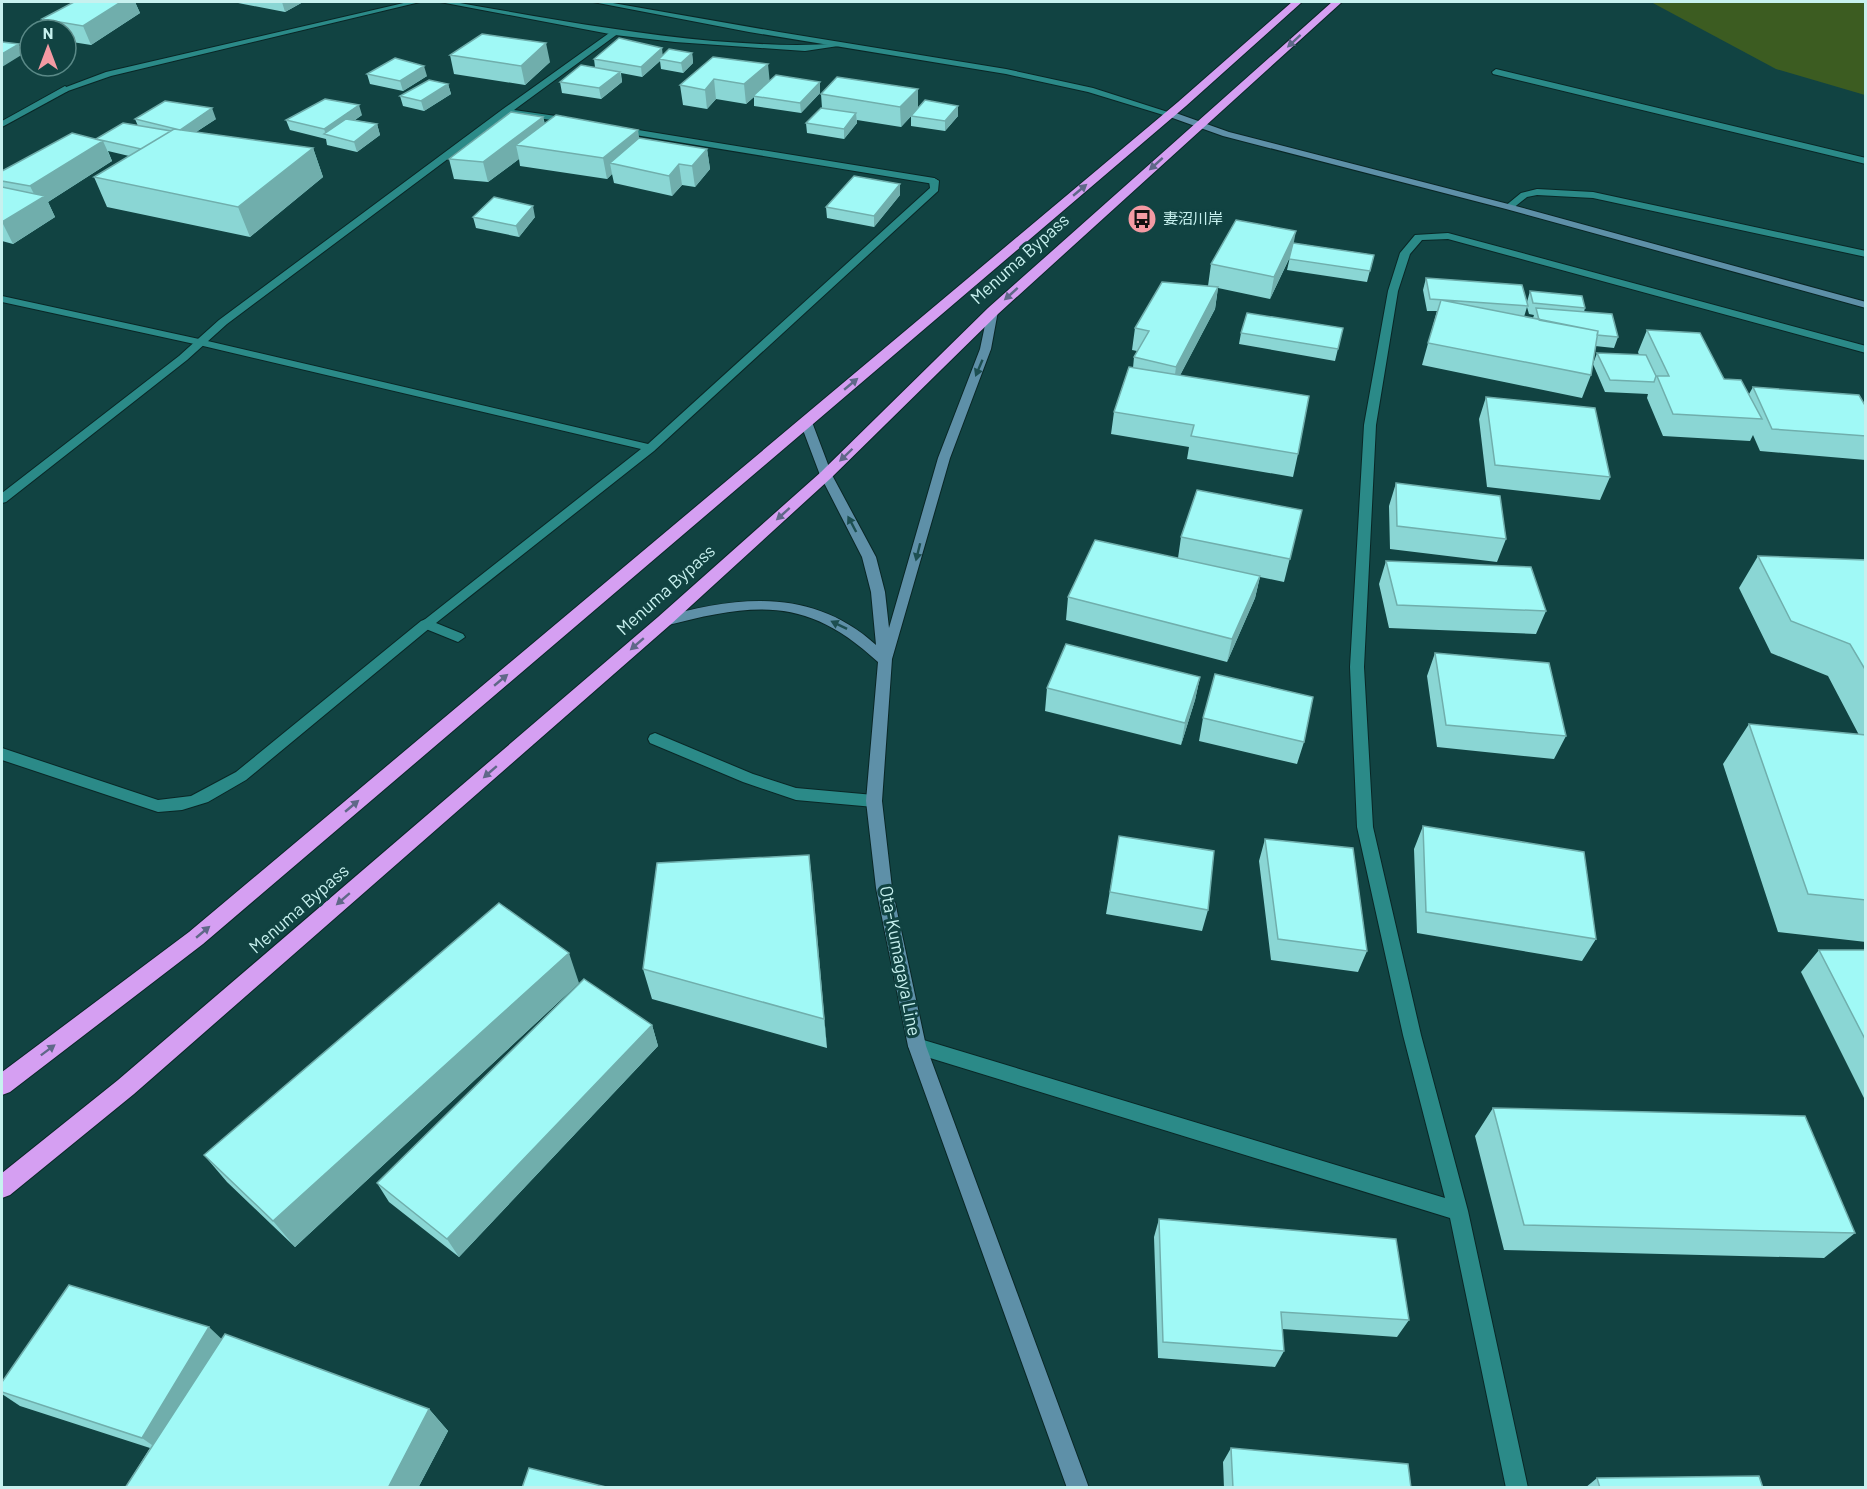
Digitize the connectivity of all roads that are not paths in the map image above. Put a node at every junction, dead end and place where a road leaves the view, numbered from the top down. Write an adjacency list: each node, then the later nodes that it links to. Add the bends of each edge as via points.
1 (416, 2): 12 (street, via 110,74 64,89)
2 (444, 2): 6 (street)
3 (597, 2): 7 (street)
4 (1297, 2): 10 (highway, Menuma Bypass)
5 (1337, 2): 13 (highway, Menuma Bypass, one-way to 13)
6 (615, 33): 7 (street, via 771,48); 9 (street)
7 (841, 45): 10 (street, via 981,66)
8 (1496, 72): 15 (street)
9 (506, 111): 11 (street); 21 (street)
10 (1170, 114): 13 (main road); 23 (highway, Menuma Bypass, one-way to 10)
11 (576, 122)
12 (2, 124)
13 (1200, 125): 16 (main road); 20 (highway, Menuma Bypass, one-way to 20)
14 (610, 128): 24 (street, via 934,181 935,189)
15 (1866, 161)
16 (1509, 207): 17 (street, via 1524,195 1536,192 1593,195); 19 (main road)
17 (1866, 254)
18 (2, 299): 21 (street)
19 (1866, 305)
20 (993, 311): 25 (highway, Menuma Bypass, one-way to 25); 30 (main road, one-way to 30, via 984,357 944,457)
21 (199, 342): 24 (street); 26 (street)
22 (1866, 350): 37 (street, via 1448,236 1419,237 1405,253 1394,291 1370,425 1357,667 1365,827 1412,1035)
23 (806, 422): 25 (main road, Ota-Kumagaya Line); 35 (highway, Menuma Bypass, one-way to 23, via 196,938)
24 (650, 448): 28 (street)
25 (826, 475): 27 (highway, Menuma Bypass, one-way to 27); 30 (main road, Ota-Kumagaya Line, one-way to 25, via 879,592 869,557)
26 (2, 499)
27 (664, 621): 30 (main road, one-way to 27, via 850,631 779,603 726,605); 36 (highway, Menuma Bypass, one-way to 36, via 126,1087)
28 (426, 624): 29 (street); 32 (street, via 241,776 208,798 180,806 158,806)
29 (458, 637)
30 (885, 661): 33 (main road, Ota-Kumagaya Line)
31 (655, 739): 33 (street, via 796,794)
32 (2, 754)
33 (874, 801): 34 (main road, Ota-Kumagaya Line, via 884,888)
34 (917, 1046): 37 (street); 38 (main road, Ota-Kumagaya Line)
35 (2, 1085)
36 (2, 1187)
37 (1458, 1211): 39 (street)
38 (1078, 1488)
39 (1517, 1488)

